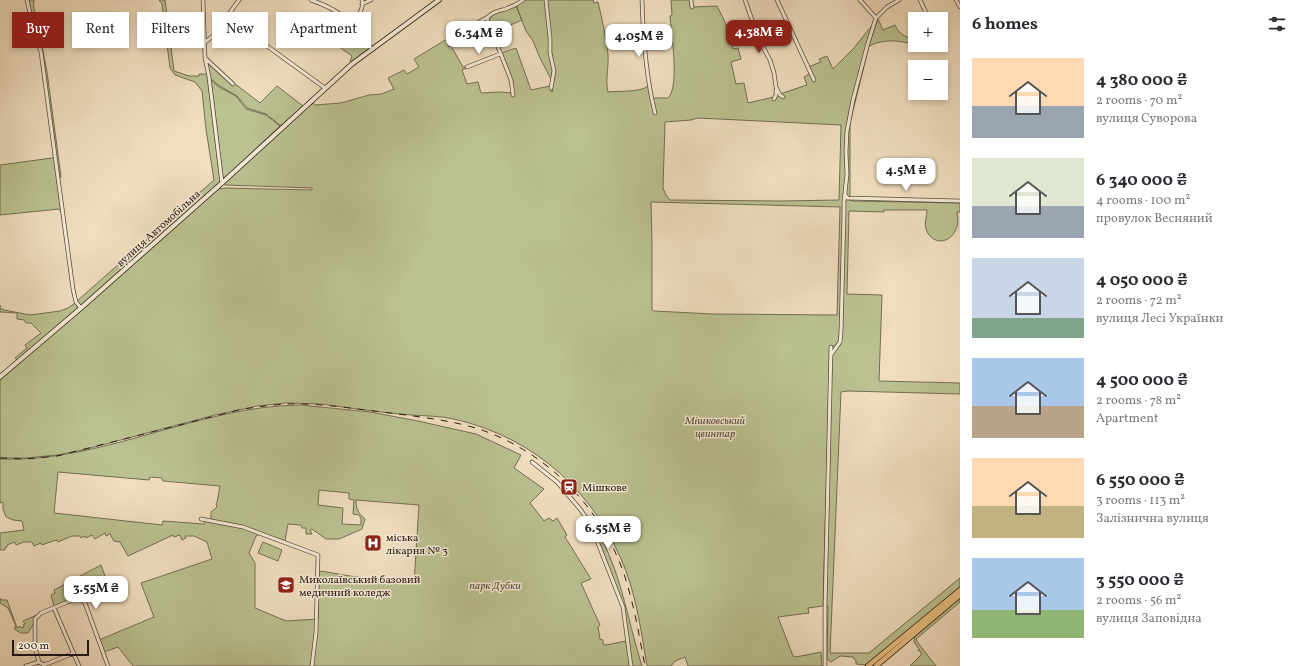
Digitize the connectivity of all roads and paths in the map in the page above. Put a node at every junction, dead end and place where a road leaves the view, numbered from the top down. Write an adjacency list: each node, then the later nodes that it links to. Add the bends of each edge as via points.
1 (27, 0): 47 (street, via 41,52 73,289 76,302)
2 (203, 0): 20 (street)
3 (239, 0): 27 (street)
4 (311, 0): 21 (street)
5 (371, 0): 17 (street)
6 (440, 0): 31 (street, вулиця Автомобільна)
7 (523, 0): 24 (street)
8 (546, 0): 39 (street, via 550,53 554,67)
9 (642, 0): 43 (street, via 645,45)
10 (692, 0): 19 (street)
11 (745, 0): 37 (street, via 759,40 770,60)
12 (777, 0): 35 (street)
13 (860, 0): 25 (street)
14 (899, 0): 25 (street)
15 (920, 0): 23 (street)
16 (956, 0): 18 (street)
17 (362, 2): 22 (street)
18 (960, 7)
19 (692, 8)
20 (203, 12)
21 (335, 12)
22 (360, 12)
23 (926, 12)
24 (488, 17): 29 (street); 32 (street)
25 (876, 18): 45 (street, via 848,122)
26 (204, 35): 27 (street)
27 (211, 37): 28 (street)
28 (204, 43): 33 (street)
29 (450, 45)
30 (268, 48): 38 (street)
31 (372, 50): 38 (street, вулиця Автомобільна)
32 (500, 54): 34 (street); 40 (street, via 511,80)
33 (205, 58): 36 (street); 44 (street)
34 (467, 67)
35 (814, 80)
36 (233, 84)
37 (776, 87): 41 (street); 42 (street)
38 (325, 88): 44 (street, вулиця Автомобільна)
39 (551, 88)
40 (513, 95)
41 (784, 97)
42 (774, 99)
43 (655, 113)
44 (220, 185): 47 (street, вулиця Автомобільна)
45 (846, 198): 46 (street); 49 (street, via 841,332 840,342)
46 (960, 201)
47 (81, 308): 50 (street, вулиця Автомобільна)
48 (831, 347): 49 (street)
49 (831, 355): 63 (street)
50 (0, 377)
51 (532, 462): 62 (street, via 557,482 590,523 623,608)
52 (200, 519): 61 (street, via 243,527 318,555 316,632)
53 (960, 590): 64 (main road)
54 (960, 595): 65 (main road)
55 (54, 608): 56 (street); 57 (street, via 41,613 36,620 35,647); 60 (street, via 75,599 84,601)
56 (74, 653): 57 (street, via 44,665); 59 (street)
57 (39, 662): 58 (street)
58 (26, 666)
59 (79, 666)
60 (108, 666)
61 (312, 666)
62 (631, 666)
63 (825, 666)
64 (868, 666)
65 (876, 666)

